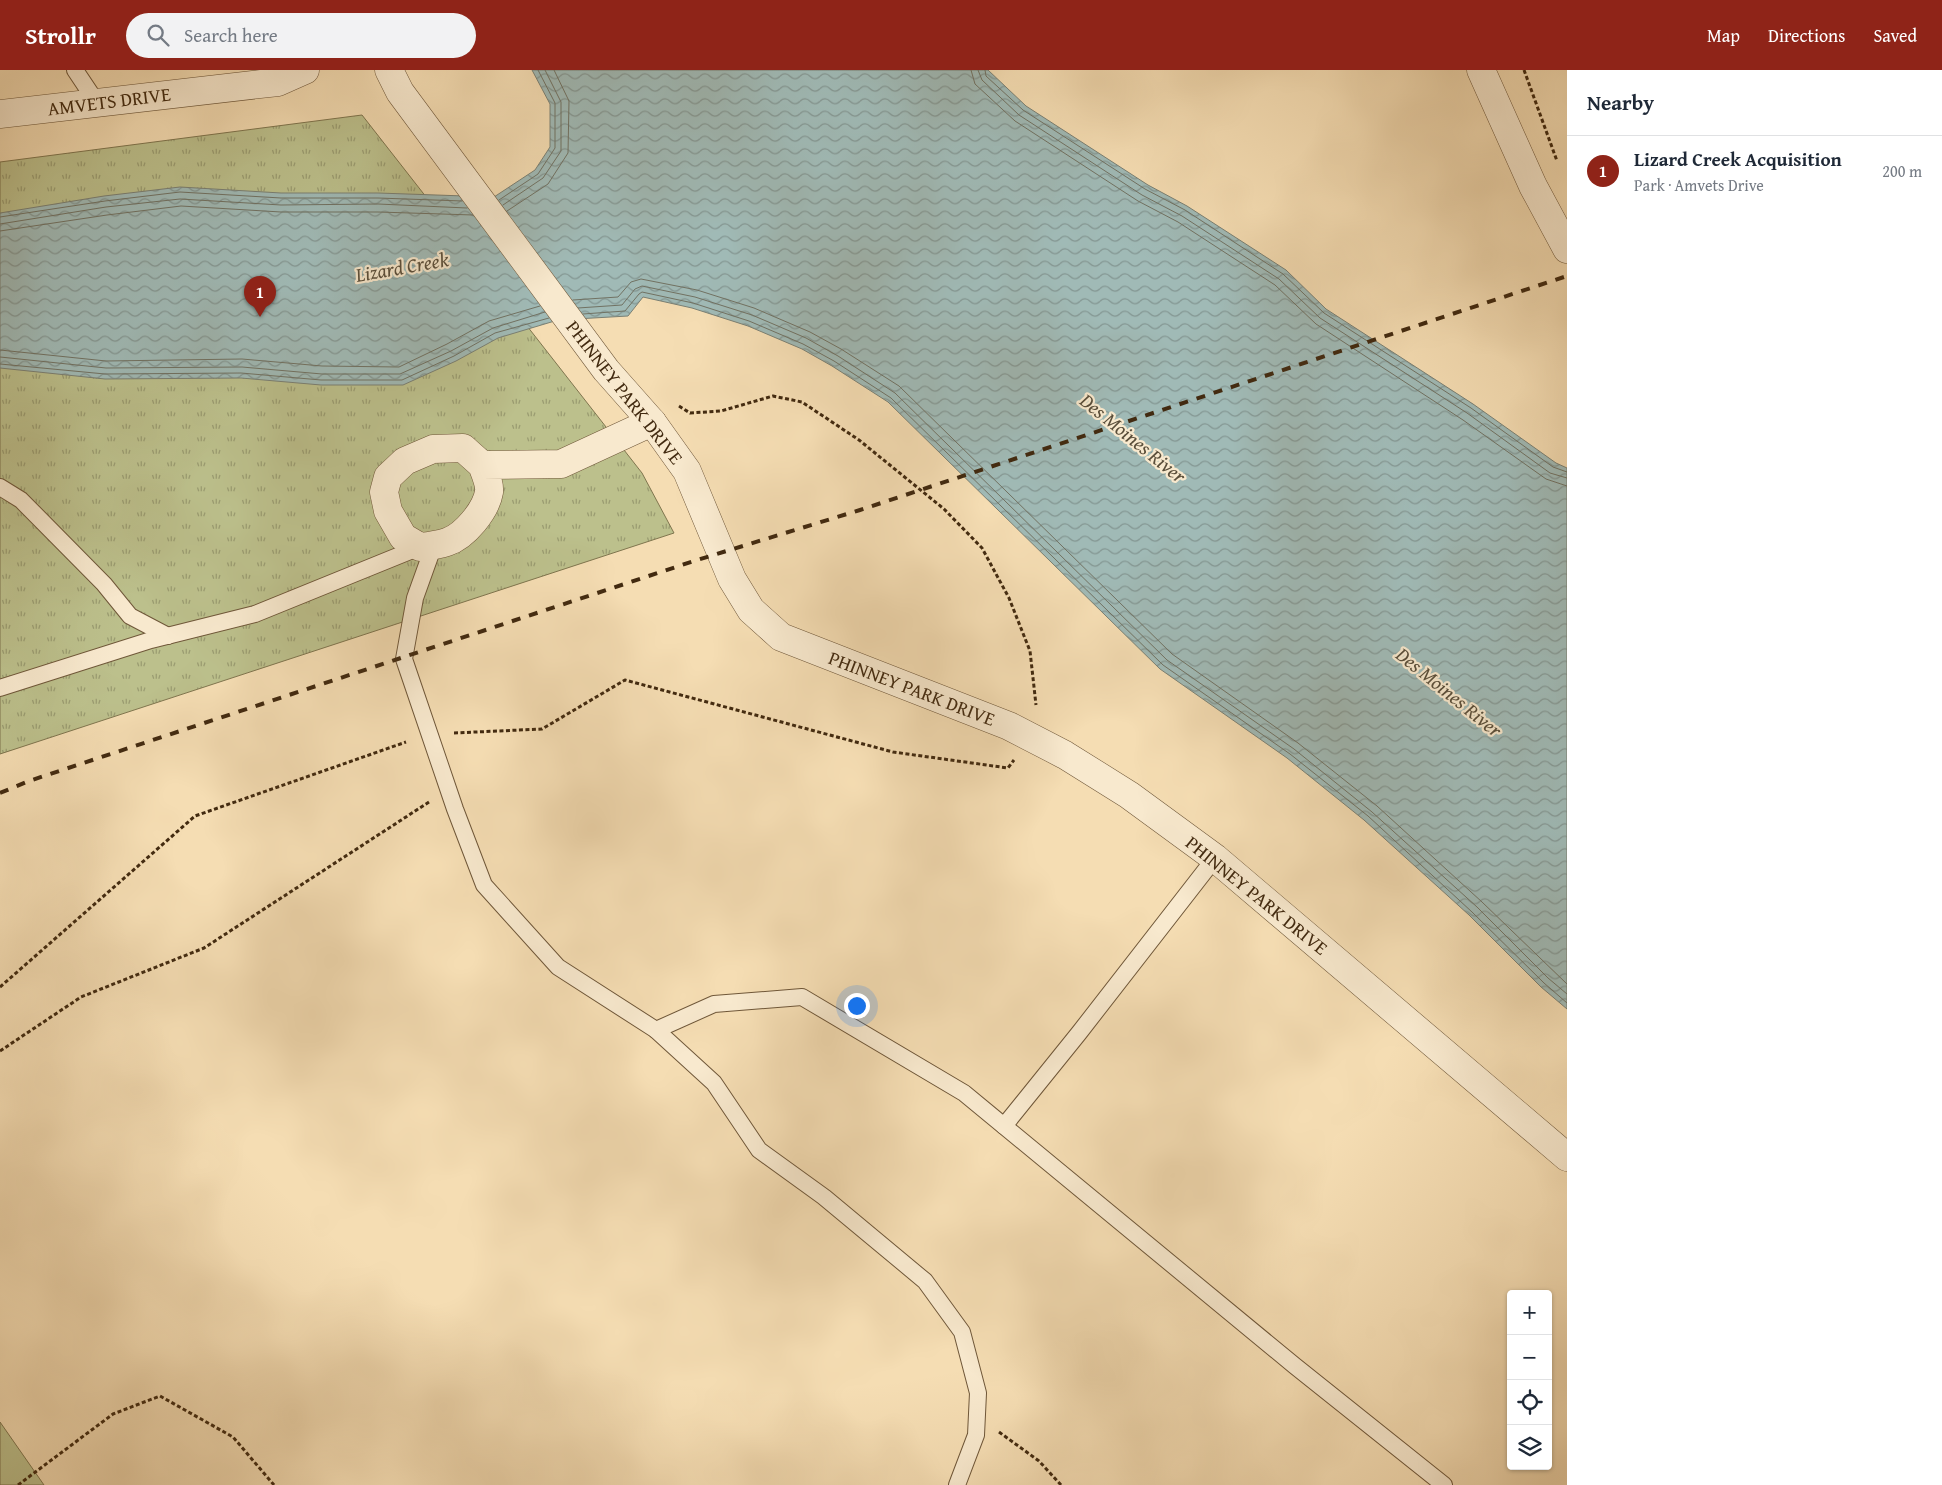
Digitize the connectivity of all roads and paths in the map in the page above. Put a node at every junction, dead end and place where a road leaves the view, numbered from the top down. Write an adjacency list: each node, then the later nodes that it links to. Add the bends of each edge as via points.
1 (75, 70): 6 (lane)
2 (305, 70): 6 (street, AMVETS DRIVE, via 278,82)
3 (1481, 70): 9 (street, via 1533,186)
4 (1524, 70): 8 (path)
5 (394, 81): 11 (street, PHINNEY PARK DRIVE, via 606,370)
6 (97, 102): 7 (street, AMVETS DRIVE)
7 (0, 114)
8 (1559, 168)
9 (1567, 249)
10 (674, 403): 18 (path, via 690,413 721,411 773,396 802,402 859,440 944,509 982,548 1009,598 1030,651 1037,714)
11 (652, 422): 12 (street, via 561,464); 18 (street, PHINNEY PARK DRIVE, via 687,471 732,579 751,610 781,637 1009,726)
12 (482, 465): 14 (street, via 490,490 484,509 449,542); 14 (street, via 463,448 433,449 405,461 388,477 384,492 388,511 403,537)
13 (0, 487): 15 (lane, via 21,500 104,584 130,616)
14 (427, 546): 15 (lane, via 255,614); 17 (lane, via 404,658)
15 (168, 636): 16 (lane)
16 (0, 688)
17 (429, 734): 18 (path, via 542,729 625,680 893,752 1008,768); 19 (lane); 21 (path, via 194,816)
18 (1032, 738): 20 (street, PHINNEY PARK DRIVE, via 1129,795)
19 (448, 789): 22 (lane, via 484,885 558,967); 23 (path, via 204,948 81,997)
20 (1215, 858): 24 (lane); 25 (street, PHINNEY PARK DRIVE)
21 (0, 987)
22 (656, 1030): 24 (lane, via 714,1004 802,997 964,1093); 26 (lane, via 714,1083 759,1150 824,1197 925,1280 962,1332 978,1393)
23 (0, 1051)
24 (1004, 1126): 31 (lane)
25 (1567, 1156)
26 (977, 1415): 29 (lane, via 976,1435); 30 (path, via 1039,1461)
27 (18, 1485): 28 (path, via 113,1414 160,1396 233,1437)
28 (274, 1485)
29 (958, 1485)
30 (1061, 1485)
31 (1444, 1485)

